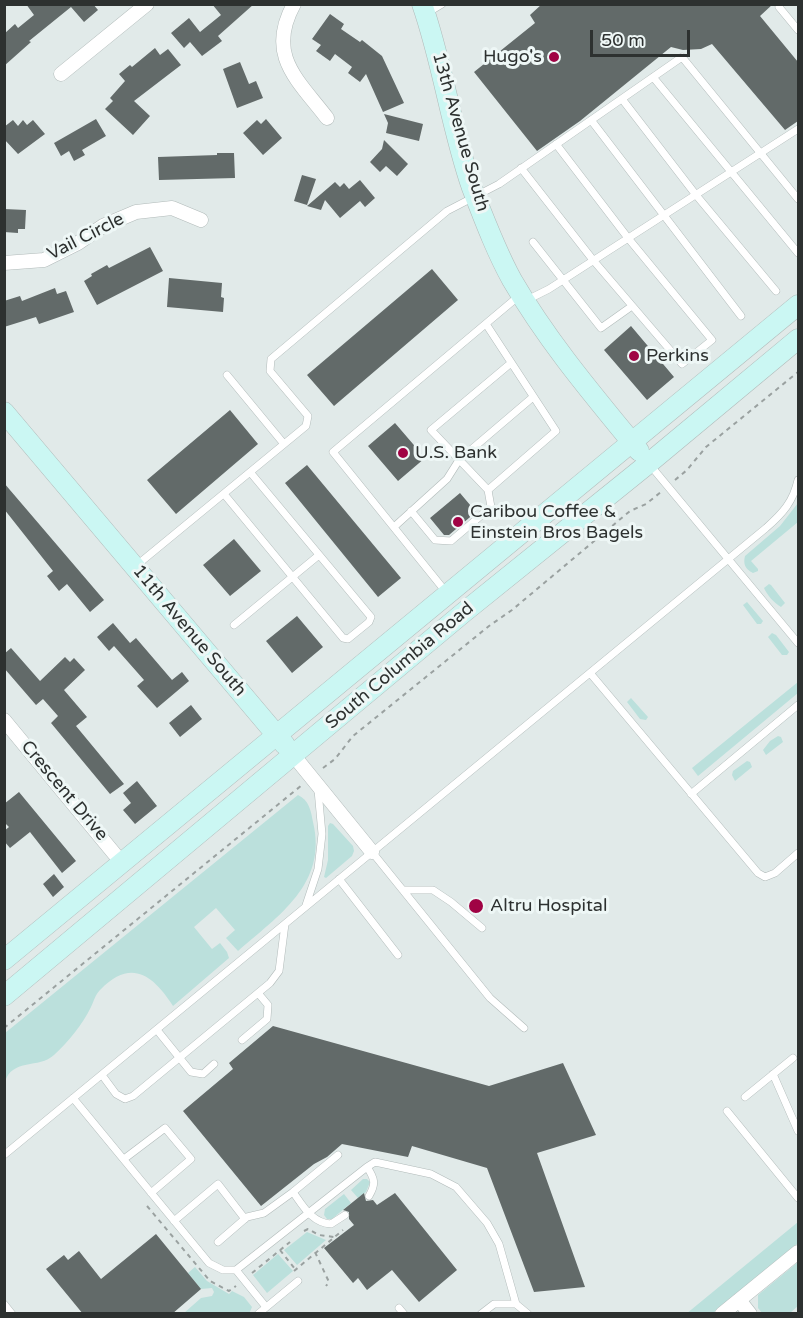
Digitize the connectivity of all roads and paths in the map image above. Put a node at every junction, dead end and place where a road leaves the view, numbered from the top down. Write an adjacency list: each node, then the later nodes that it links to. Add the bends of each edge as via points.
1 (147, 4): 7 (street)
2 (294, 4): 10 (street, via 282,33 283,52 291,71)
3 (442, 4): 5 (lane)
4 (779, 7): 6 (lane)
5 (423, 10): 18 (main road, 13th Avenue South)
6 (798, 30)
7 (62, 74)
8 (653, 77): 9 (lane); 14 (lane, via 682,57); 16 (lane)
9 (622, 99): 11 (lane); 17 (lane)
10 (327, 118)
11 (591, 120): 13 (lane); 20 (lane)
12 (798, 131): 14 (lane)
13 (556, 144): 15 (lane); 22 (lane)
14 (760, 154): 16 (lane); 19 (lane)
15 (521, 168): 18 (lane); 25 (lane)
16 (730, 173): 17 (lane); 24 (lane)
17 (696, 195): 20 (lane); 28 (lane)
18 (476, 198): 29 (main road, 13th Avenue South); 41 (lane, via 447,212 271,359 270,371 308,416 306,426)
19 (798, 199)
20 (662, 216): 22 (lane); 32 (lane)
21 (201, 220): 26 (street, Vail Circle, via 172,208 136,212 44,260)
22 (628, 238): 25 (lane); 31 (lane, via 712,340 682,364)
23 (534, 242): 27 (lane)
24 (798, 254)
25 (593, 260): 27 (lane); 31 (lane)
26 (4, 263)
27 (562, 280): 29 (lane); 31 (lane, via 601,328)
28 (776, 291)
29 (523, 298): 33 (lane); 40 (main road, 13th Avenue South, via 568,364)
30 (798, 305): 40 (main road, South Columbia Road)
31 (632, 306)
32 (741, 316)
33 (486, 324): 35 (lane); 51 (lane, via 333,452)
34 (798, 339): 43 (main road, South Columbia Road)
35 (511, 363): 38 (lane); 42 (lane, via 431,430)
36 (798, 372): 45 (path, via 706,447)
37 (227, 375): 41 (lane)
38 (533, 397): 42 (lane); 47 (lane, via 556,431)
39 (4, 412): 54 (main road, 11th Avenue South)
40 (632, 442): 43 (main road, 13th Avenue South); 56 (main road, South Columbia Road)
41 (284, 444): 44 (lane)
42 (459, 460): 47 (lane); 50 (lane, via 447,478)
43 (649, 463): 53 (lane); 63 (main road, South Columbia Road)
44 (250, 472): 48 (lane); 52 (lane)
45 (683, 473)
46 (798, 480): 53 (lane, via 795,496 785,511)
47 (488, 490): 50 (lane, via 491,507 451,541 435,540)
48 (224, 494): 54 (lane); 55 (lane)
49 (646, 504): 64 (path, via 630,511 353,736)
50 (411, 511): 51 (lane)
51 (394, 527): 56 (lane)
52 (319, 555): 55 (lane); 55 (lane, via 371,617 356,633 343,638)
53 (729, 558): 58 (lane); 59 (lane)
54 (135, 567): 62 (main road, 11th Avenue South)
55 (292, 577): 57 (lane)
56 (448, 594): 62 (main road, South Columbia Road)
57 (234, 626)
58 (798, 643)
59 (590, 673): 66 (lane); 68 (lane)
60 (798, 705): 66 (lane)
61 (4, 720): 70 (street, Crescent Drive)
62 (277, 736): 63 (main road, 11th Avenue South); 70 (main road, South Columbia Road)
63 (294, 756): 65 (street, 11th Avenue South); 79 (main road, South Columbia Road)
64 (334, 759)
65 (318, 785): 68 (street, 11th Avenue South); 73 (lane, via 322,834 318,870)
66 (692, 794): 69 (lane, via 765,877)
67 (288, 798): 80 (path)
68 (372, 852): 71 (lane); 72 (lane)
69 (798, 853)
70 (122, 863): 77 (main road, South Columbia Road)
71 (339, 879): 73 (lane); 76 (lane)
72 (403, 890): 75 (lane, via 433,890); 81 (lane, via 490,998)
73 (305, 908): 74 (lane)
74 (285, 924): 78 (lane, via 279,971); 82 (lane)
75 (482, 928)
76 (398, 955)
77 (4, 960)
78 (258, 993): 83 (lane, via 268,1005 267,1019); 85 (lane)
79 (4, 996)
80 (4, 1028)
81 (524, 1028)
82 (157, 1030): 85 (lane); 88 (lane)
83 (242, 1040)
84 (793, 1058): 87 (lane)
85 (179, 1059): 86 (lane, via 190,1072 203,1074); 88 (lane, via 125,1099 116,1094)
86 (214, 1064)
87 (773, 1074): 89 (lane); 92 (lane)
88 (102, 1075): 90 (lane)
89 (745, 1096)
90 (74, 1098): 93 (lane); 95 (lane)
91 (727, 1111): 100 (lane)
92 (798, 1131)
93 (4, 1155)
94 (338, 1155): 97 (lane)
95 (124, 1160): 98 (lane); 98 (lane, via 165,1128 191,1159)
96 (367, 1167): 99 (lane, via 375,1179); 102 (lane); 119 (lane, via 375,1162 431,1174 456,1187 487,1223 499,1244)
97 (293, 1191): 102 (lane); 104 (lane, via 264,1213)
98 (151, 1193): 105 (lane)
99 (369, 1196)
100 (798, 1198)
101 (147, 1206): 111 (path)
102 (309, 1214): 103 (lane, via 331,1224); 113 (lane)
103 (345, 1215)
104 (246, 1219): 105 (lane, via 218,1184); 107 (lane)
105 (174, 1221): 113 (lane, via 209,1263 223,1270)
106 (349, 1225): 109 (path)
107 (218, 1242)
108 (280, 1250): 112 (path)
109 (315, 1252): 112 (path); 116 (path, via 329,1282)
110 (798, 1252): 117 (street)
111 (194, 1263)
112 (296, 1269): 114 (path)
113 (236, 1270): 120 (lane)
114 (287, 1277)
115 (298, 1281): 120 (lane)
116 (326, 1286)
117 (739, 1300): 125 (street); 126 (street)
118 (4, 1304): 121 (lane)
119 (516, 1304): 123 (lane, via 494,1304); 124 (lane)
120 (266, 1307): 122 (lane)
121 (12, 1314)
122 (258, 1314)
123 (481, 1314)
124 (528, 1314)
125 (722, 1314)
126 (750, 1314)

